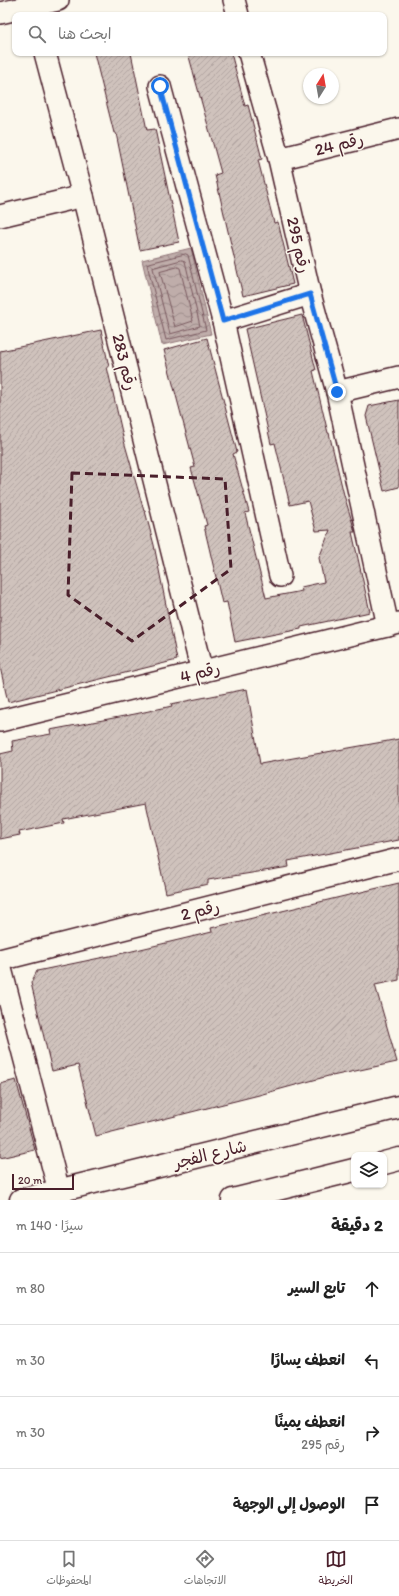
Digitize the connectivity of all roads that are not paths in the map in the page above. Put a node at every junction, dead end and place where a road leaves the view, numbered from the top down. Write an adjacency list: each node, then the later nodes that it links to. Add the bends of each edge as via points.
1 (58, 0): 3 (street)
2 (234, 0): 6 (street)
3 (34, 11): 5 (street)
4 (12, 12): 7 (street)
5 (17, 12)
6 (237, 12)
7 (0, 13)
8 (46, 56): 13 (street, رقم 283)
9 (250, 56): 12 (street, رقم 295)
10 (160, 86): 16 (street)
11 (399, 129): 12 (street, رقم 24)
12 (279, 159): 15 (street, رقم 295)
13 (83, 196): 14 (street); 21 (street, رقم 283)
14 (0, 216)
15 (310, 294): 16 (street); 18 (street, رقم 295)
16 (223, 321): 19 (street)
17 (399, 377): 18 (street)
18 (337, 392): 20 (street, رقم 295)
19 (280, 576)
20 (393, 624): 21 (street, رقم 4)
21 (202, 672): 22 (street, رقم 4)
22 (0, 721)
23 (399, 859): 24 (street, رقم 2)
24 (0, 960)
25 (0, 965): 30 (street)
26 (399, 1107): 30 (street, شارع الفجر)
27 (399, 1159): 28 (street)
28 (387, 1162)
29 (351, 1171): 32 (street)
30 (59, 1191): 31 (street, شارع الفجر)
31 (21, 1200)
32 (233, 1200)

